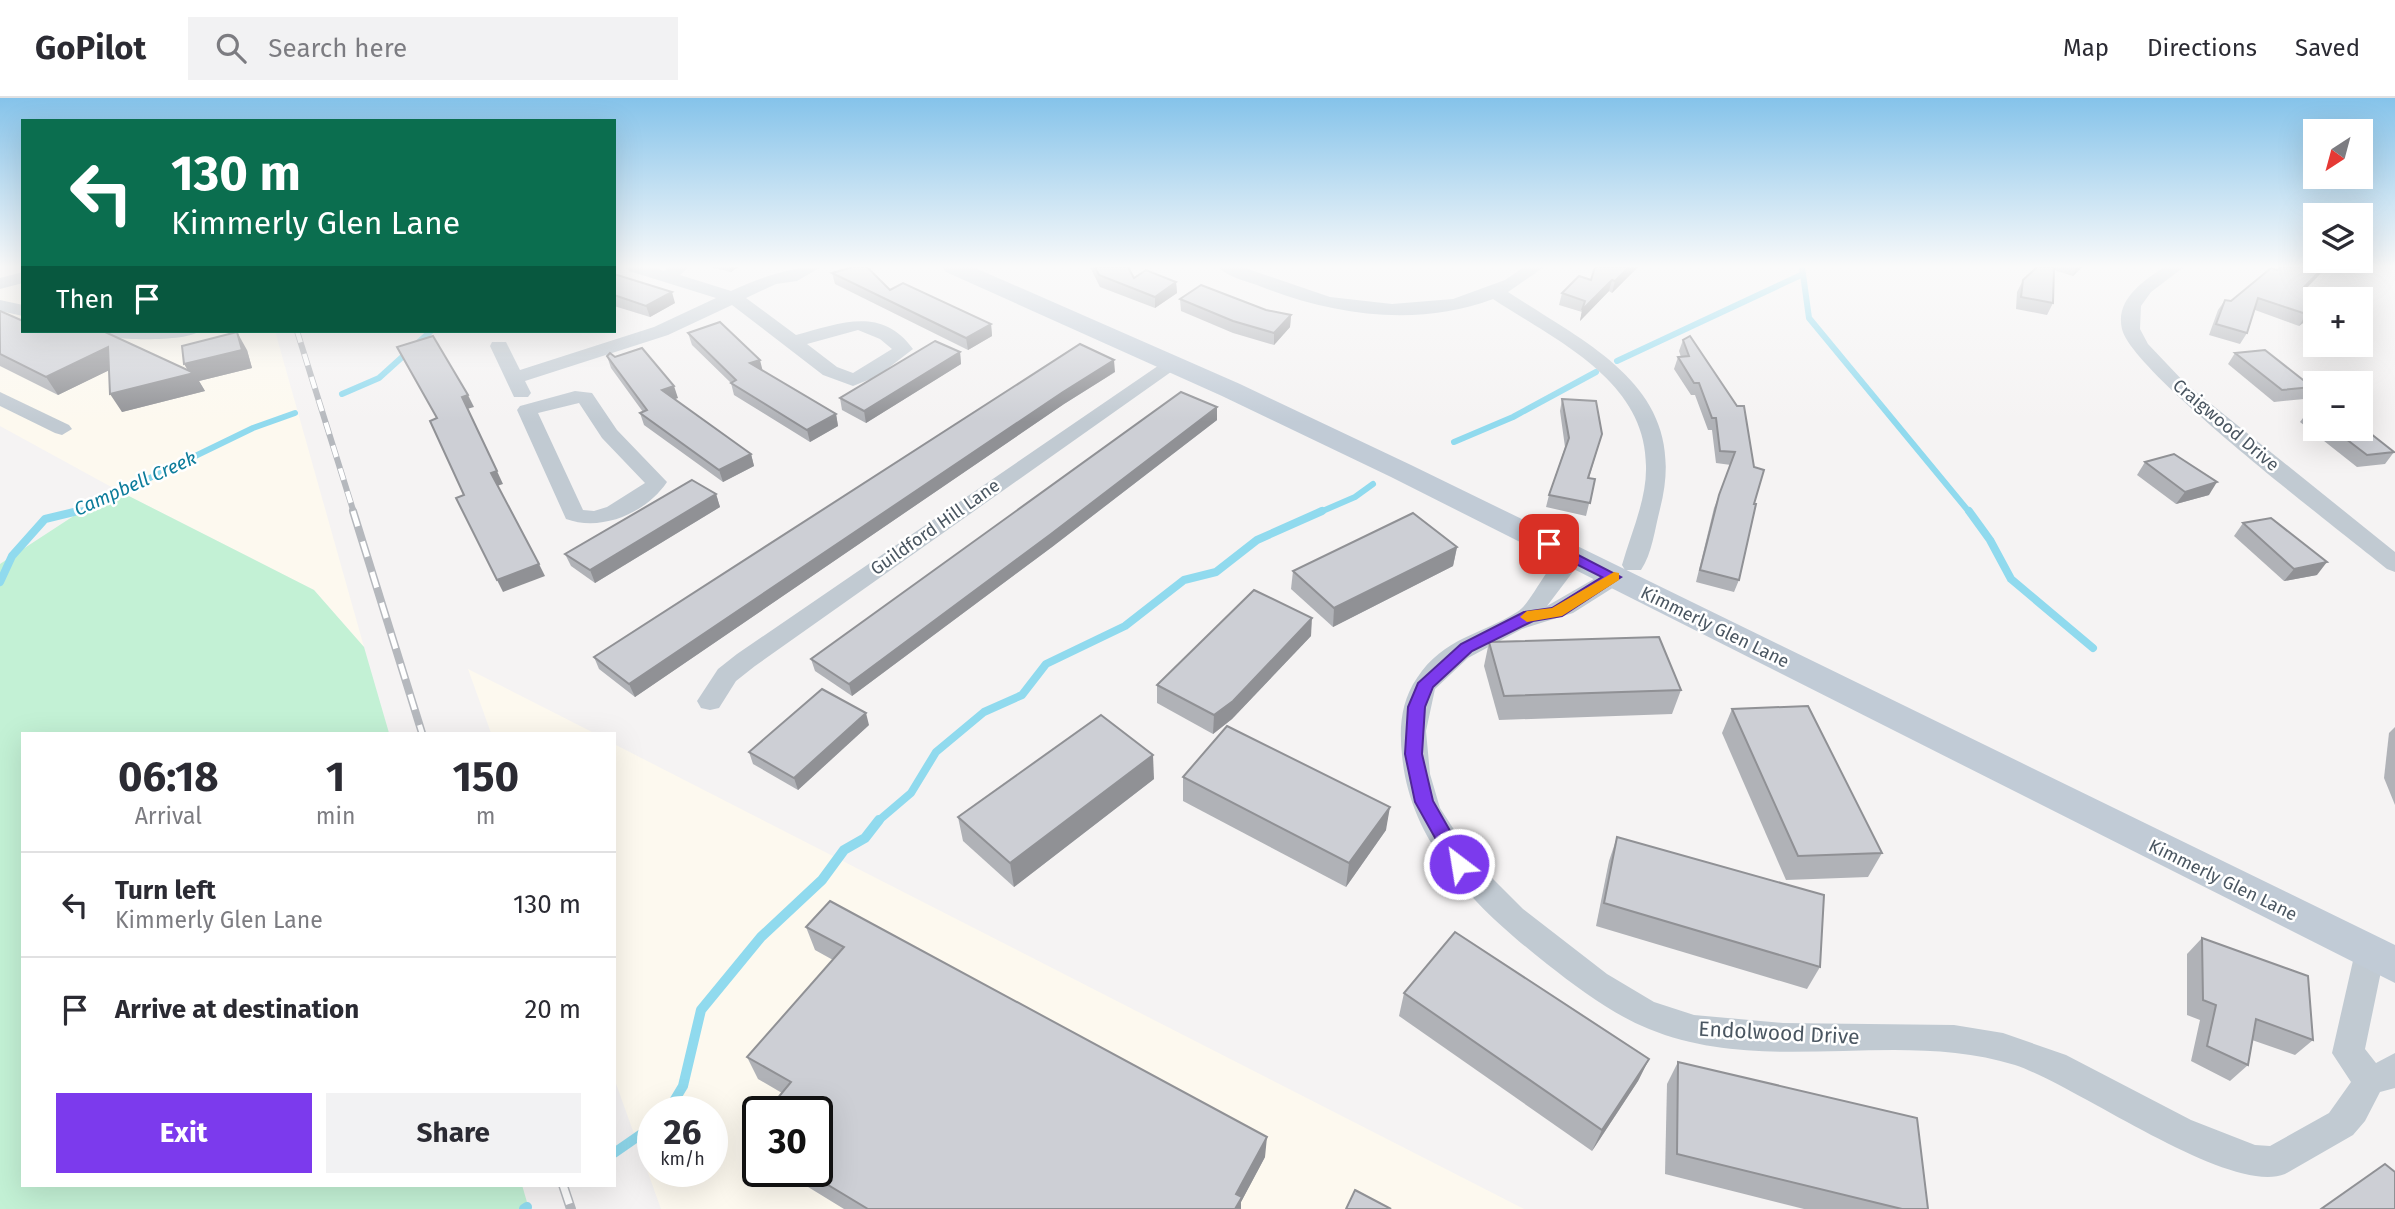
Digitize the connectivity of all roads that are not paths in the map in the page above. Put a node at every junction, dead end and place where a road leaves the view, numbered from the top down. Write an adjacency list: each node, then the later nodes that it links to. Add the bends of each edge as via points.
1 (689, 319): 11 (street)
2 (762, 319): 8 (street)
3 (1071, 319): 10 (street, Kimmerly Glen Lane)
4 (1535, 319): 17 (street, via 1607,367 1642,407 1652,429 1658,463)
5 (2131, 319): 16 (street, Craigwood Drive, via 2140,346 2178,387)
6 (131, 333): 7 (street)
7 (161, 333)
8 (793, 342): 8 (street, via 859,324 887,335 904,349 853,380 830,371)
9 (499, 346): 11 (street)
10 (1171, 363): 15 (street, Kimmerly Glen Lane); 19 (street, Guildford Hill Lane, via 746,660 727,675)
11 (515, 378): 13 (street)
12 (0, 398): 14 (street)
13 (527, 410): 13 (street, via 585,397 609,434 656,482 597,519 574,514)
14 (62, 429)
15 (1574, 556): 17 (street, Kimmerly Glen Lane); 18 (street, Endolwood Drive)
16 (2395, 564)
17 (1624, 571): 18 (street, Endolwood Drive, via 1556,612); 20 (street, Kimmerly Glen Lane)
18 (1529, 616): 21 (street, Endolwood Drive, via 1466,648 1426,683 1413,720 1413,754 1424,802 1450,852 1492,901 1567,962 1629,1004 1668,1023 1695,1029 1817,1039 1934,1038 2002,1046 2072,1075 2170,1127 2261,1164 2273,1162 2342,1124)
19 (710, 701)
20 (2382, 959): 21 (street, Endolwood Drive, via 2348,1053)
21 (2382, 1074)

